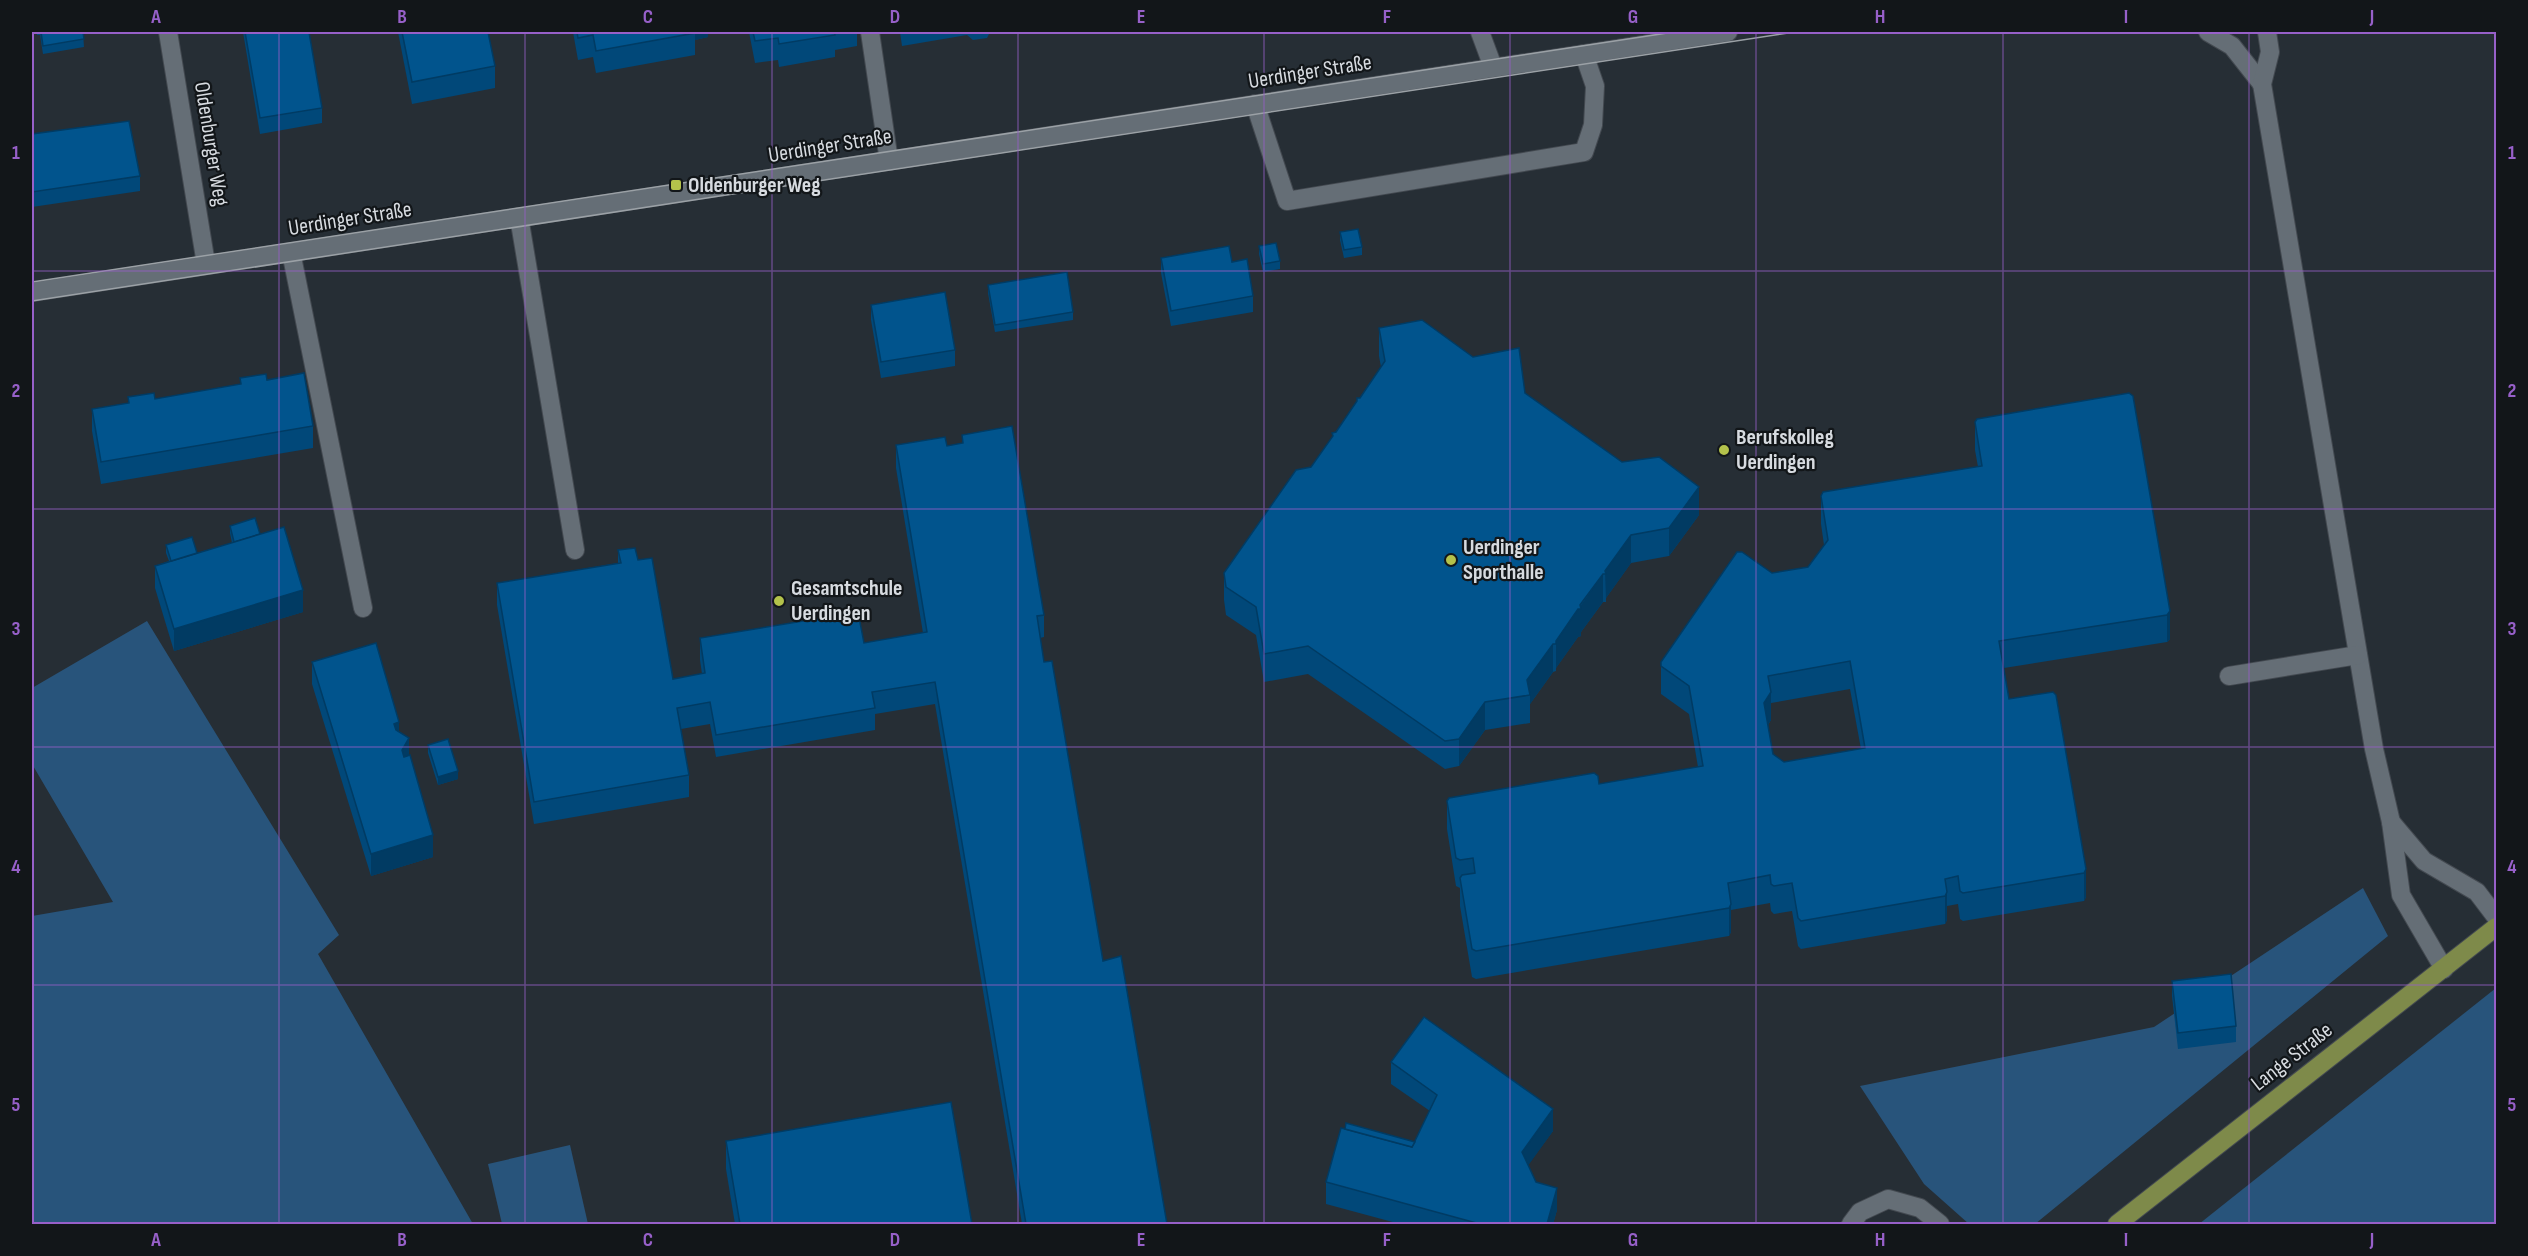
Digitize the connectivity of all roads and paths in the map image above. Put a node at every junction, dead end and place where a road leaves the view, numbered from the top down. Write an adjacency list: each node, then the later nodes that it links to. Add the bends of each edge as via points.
1 (168, 32): 14 (street, Oldenburger Weg)
2 (870, 32): 11 (street)
3 (1480, 32): 8 (street)
4 (1728, 32): 7 (street, Uerdinger Straße)
5 (2208, 32): 9 (street, via 2232,46)
6 (2267, 32): 9 (street, via 2270,52)
7 (1584, 54): 8 (street, Uerdinger Straße); 10 (street, via 1595,86 1593,125 1584,152 1287,201)
8 (1493, 67): 10 (street, Uerdinger Straße)
9 (2262, 84): 18 (street)
10 (1256, 105): 11 (street, Uerdinger Straße)
11 (889, 161): 12 (street, Uerdinger Straße)
12 (519, 217): 13 (street, Uerdinger Straße); 16 (street)
13 (291, 252): 14 (street, Uerdinger Straße); 17 (street)
14 (206, 264): 15 (street, Uerdinger Straße)
15 (32, 292)
16 (576, 550)
17 (363, 608)
18 (2358, 655): 19 (street); 20 (street)
19 (2229, 676)
20 (2391, 822): 21 (street, via 2424,861 2477,892); 23 (street, via 2401,895)
21 (2496, 916)
22 (2496, 927): 23 (main road, Lange Straße)
23 (2444, 969): 26 (main road, Lange Straße)
24 (1851, 1224): 25 (street, via 1860,1212 1888,1198 1920,1208)
25 (1940, 1224)
26 (2117, 1224)

